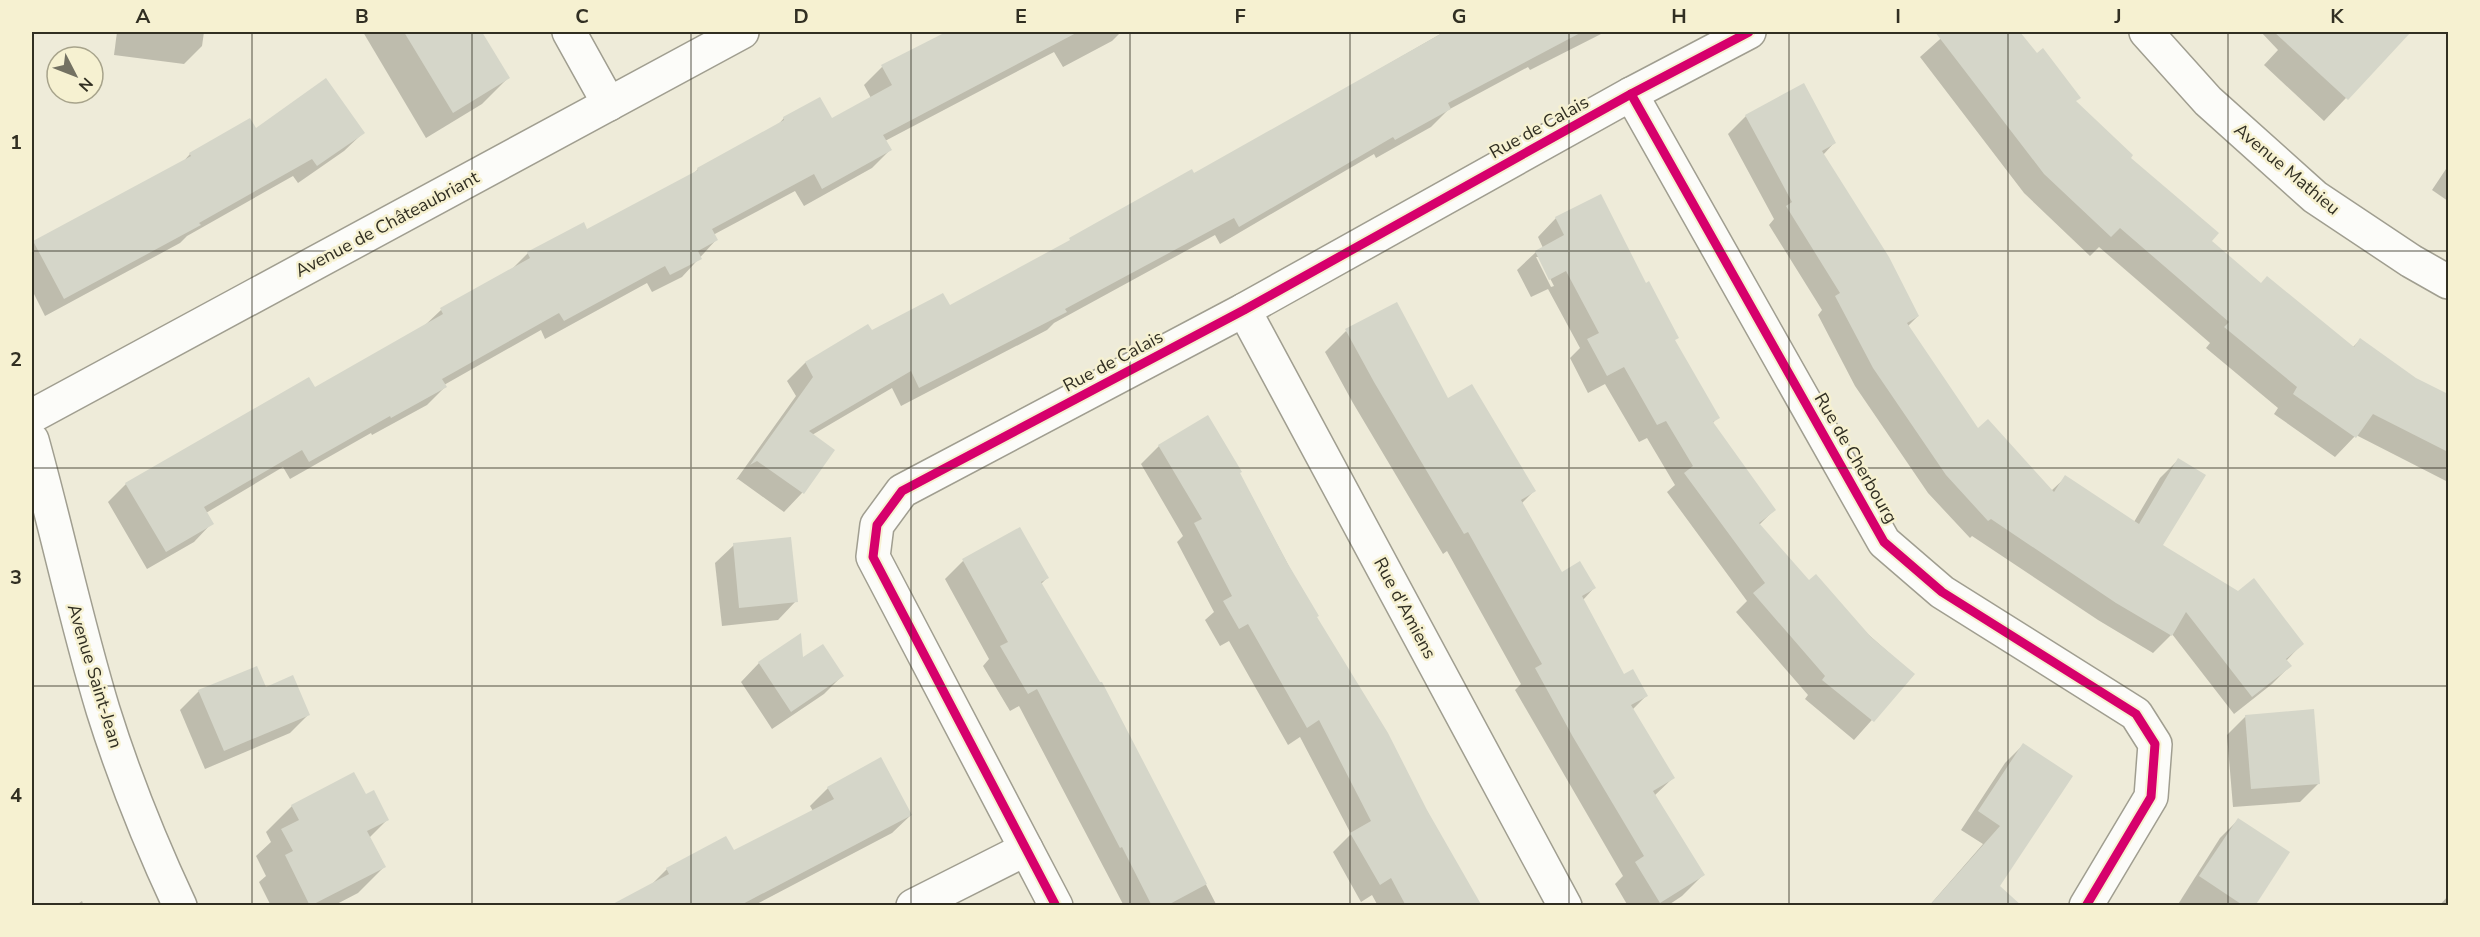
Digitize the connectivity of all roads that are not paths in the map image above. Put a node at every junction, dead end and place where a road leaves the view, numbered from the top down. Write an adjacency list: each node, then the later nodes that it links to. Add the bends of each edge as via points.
1 (569, 32): 6 (street)
2 (742, 32): 6 (street, Avenue de Châteaubriant)
3 (1749, 32): 5 (street, Rue de Calais)
4 (2146, 32): 7 (street, Avenue Mathieu, via 2208,101 2315,197)
5 (1631, 94): 8 (street, Rue de Calais); 16 (street, Rue de Cherbourg, via 1884,542 1942,592 2136,714 2155,744 2151,797)
6 (609, 104): 9 (street, Avenue de Châteaubriant)
7 (2448, 282)
8 (1244, 310): 11 (street, Rue de Calais, via 902,491 877,525 873,557); 15 (street, Rue d'Amiens)
9 (32, 416)
10 (32, 440): 12 (street, Avenue Saint-Jean, via 104,711 151,843)
11 (1026, 849): 13 (street); 14 (street, Rue de Calais)
12 (180, 906)
13 (913, 906)
14 (1056, 906)
15 (1565, 906)
16 (2086, 906)

